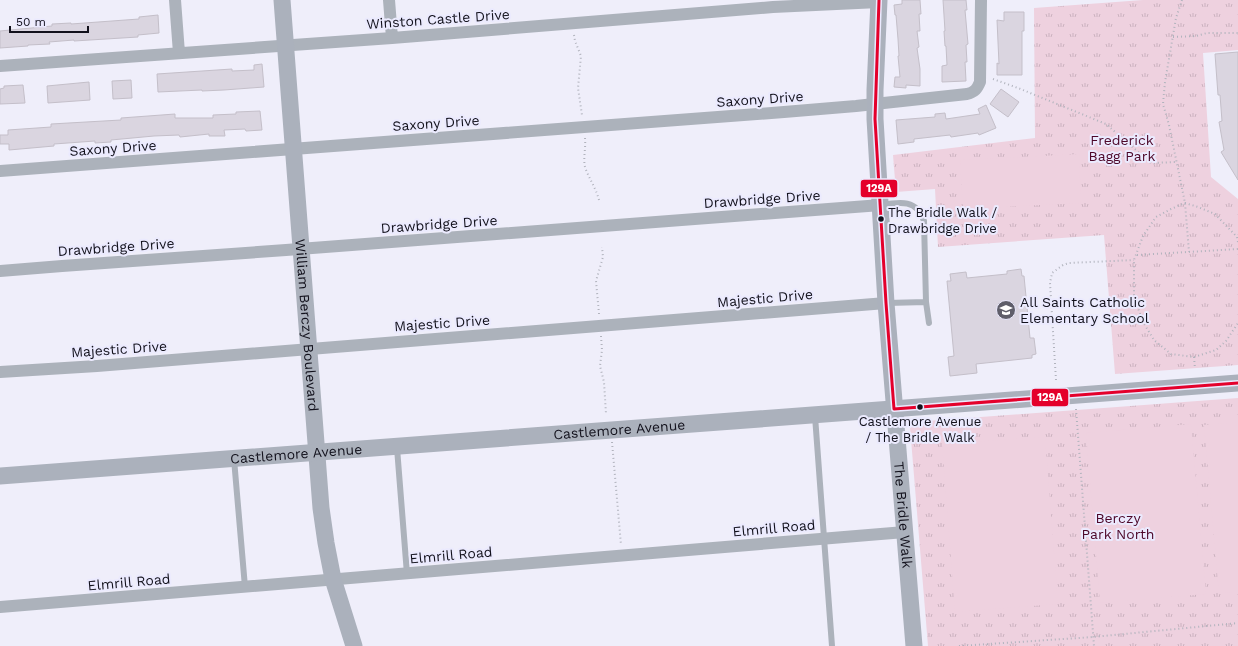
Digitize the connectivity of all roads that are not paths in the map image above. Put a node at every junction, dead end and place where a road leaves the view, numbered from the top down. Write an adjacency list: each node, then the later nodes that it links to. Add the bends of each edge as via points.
1 (174, 0): 9 (street)
2 (282, 0): 8 (street, William Berczy Boulevard)
3 (389, 0): 7 (street)
4 (982, 0): 11 (street, Saxony Drive, via 980,82 977,89 967,94)
5 (879, 1): 6 (street, Winston Castle Drive); 11 (street, The Bridle Walk)
6 (772, 3): 7 (street, Winston Castle Drive, via 572,24)
7 (392, 38): 8 (street, Winston Castle Drive)
8 (286, 45): 9 (street, Winston Castle Drive); 12 (street, William Berczy Boulevard)
9 (179, 53): 10 (street, Winston Castle Drive)
10 (0, 66)
11 (875, 104): 12 (street, Saxony Drive); 14 (street, The Bridle Walk)
12 (293, 149): 13 (street, Saxony Drive); 15 (street, William Berczy Boulevard)
13 (0, 171)
14 (881, 205): 15 (street, Drawbridge Drive); 17 (lane, via 907,203 922,215); 18 (street, The Bridle Walk)
15 (301, 249): 16 (street, Drawbridge Drive); 20 (street, William Berczy Boulevard)
16 (0, 272)
17 (926, 302): 18 (lane); 19 (lane)
18 (886, 303): 20 (street, Majestic Drive); 23 (street, The Bridle Walk)
19 (929, 323)
20 (310, 348): 21 (street, Majestic Drive); 26 (street, William Berczy Boulevard)
21 (0, 372)
22 (1238, 382): 23 (street, Castlemore Avenue)
23 (894, 409): 24 (street, Castlemore Avenue); 29 (street, The Bridle Walk)
24 (815, 415): 25 (street, Castlemore Avenue); 30 (lane)
25 (397, 447): 26 (street, Castlemore Avenue); 31 (lane)
26 (318, 453): 27 (street, Castlemore Avenue); 32 (street, William Berczy Boulevard, via 323,525)
27 (234, 459): 28 (street, Castlemore Avenue); 33 (lane)
28 (0, 476)
29 (906, 532): 30 (street, Elmrill Road); 37 (street, The Bridle Walk)
30 (824, 539): 31 (street, Elmrill Road); 36 (lane)
31 (407, 574): 32 (street, Elmrill Road)
32 (333, 579): 33 (street, Elmrill Road); 35 (street, William Berczy Boulevard)
33 (245, 587): 34 (street, Elmrill Road)
34 (0, 607)
35 (354, 646)
36 (832, 646)
37 (914, 646)

